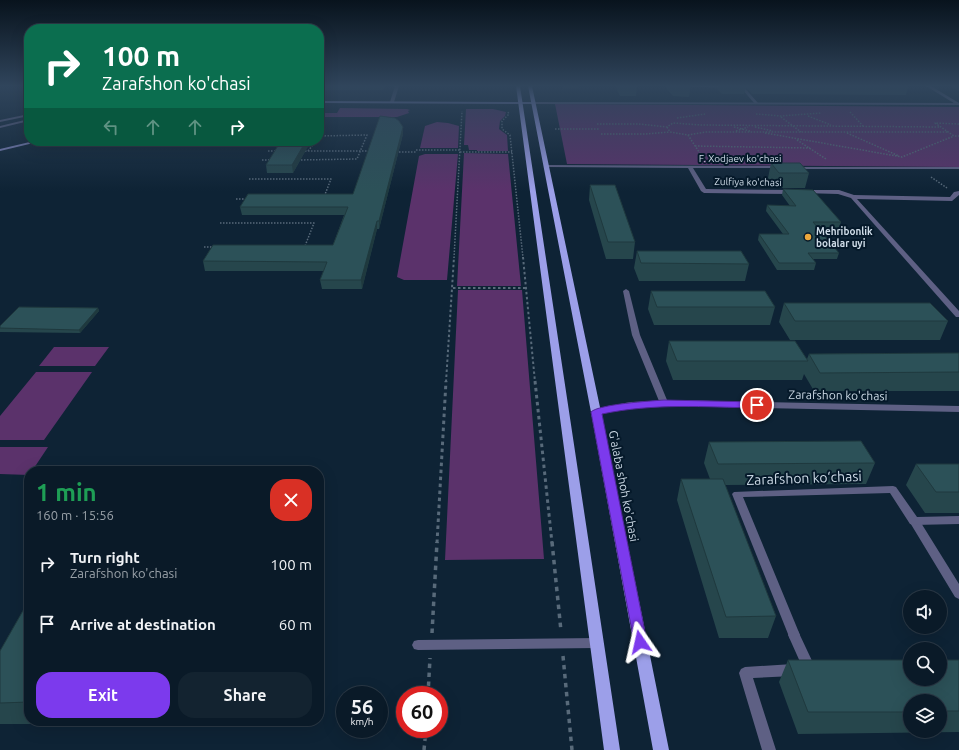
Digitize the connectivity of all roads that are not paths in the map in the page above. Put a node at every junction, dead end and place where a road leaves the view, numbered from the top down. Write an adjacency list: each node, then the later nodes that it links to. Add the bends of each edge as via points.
1 (4, 121): 5 (street)
2 (24, 121): 5 (street)
3 (523, 121): 26 (main road)
4 (536, 121): 11 (main road, G'alaba shoh ko'chasi)
5 (11, 124): 6 (street)
6 (0, 127)
7 (24, 140): 9 (main road)
8 (24, 145): 10 (main road)
9 (0, 146)
10 (0, 150)
11 (546, 166): 12 (street, F. Xodjaev ko'chasi); 22 (main road, G'alaba shoh ko'chasi)
12 (690, 167): 13 (street, F. Xodjaev ko'chasi); 17 (street, Zulfiya ko'chasi, via 704,191 839,192)
13 (783, 168)
14 (791, 168): 15 (street, F. Xodjaev ko'chasi)
15 (959, 168)
16 (959, 194): 17 (street, via 952,200)
17 (853, 197): 19 (street)
18 (626, 291): 20 (street, via 636,335)
19 (959, 315)
20 (664, 403): 21 (street, Zarafshon ko'chasi); 22 (street, Zarafshon ko'chasi, via 630,405)
21 (959, 409)
22 (596, 412): 29 (main road, G'alaba shoh ko'chasi)
23 (959, 520): 24 (street)
24 (914, 521): 25 (street); 30 (street, Zarafshon ko‘chasi, via 893,489 737,494 810,669 745,673)
25 (959, 594)
26 (597, 643): 27 (street); 28 (main road)
27 (418, 645)
28 (612, 750)
29 (661, 750)
30 (769, 750)

